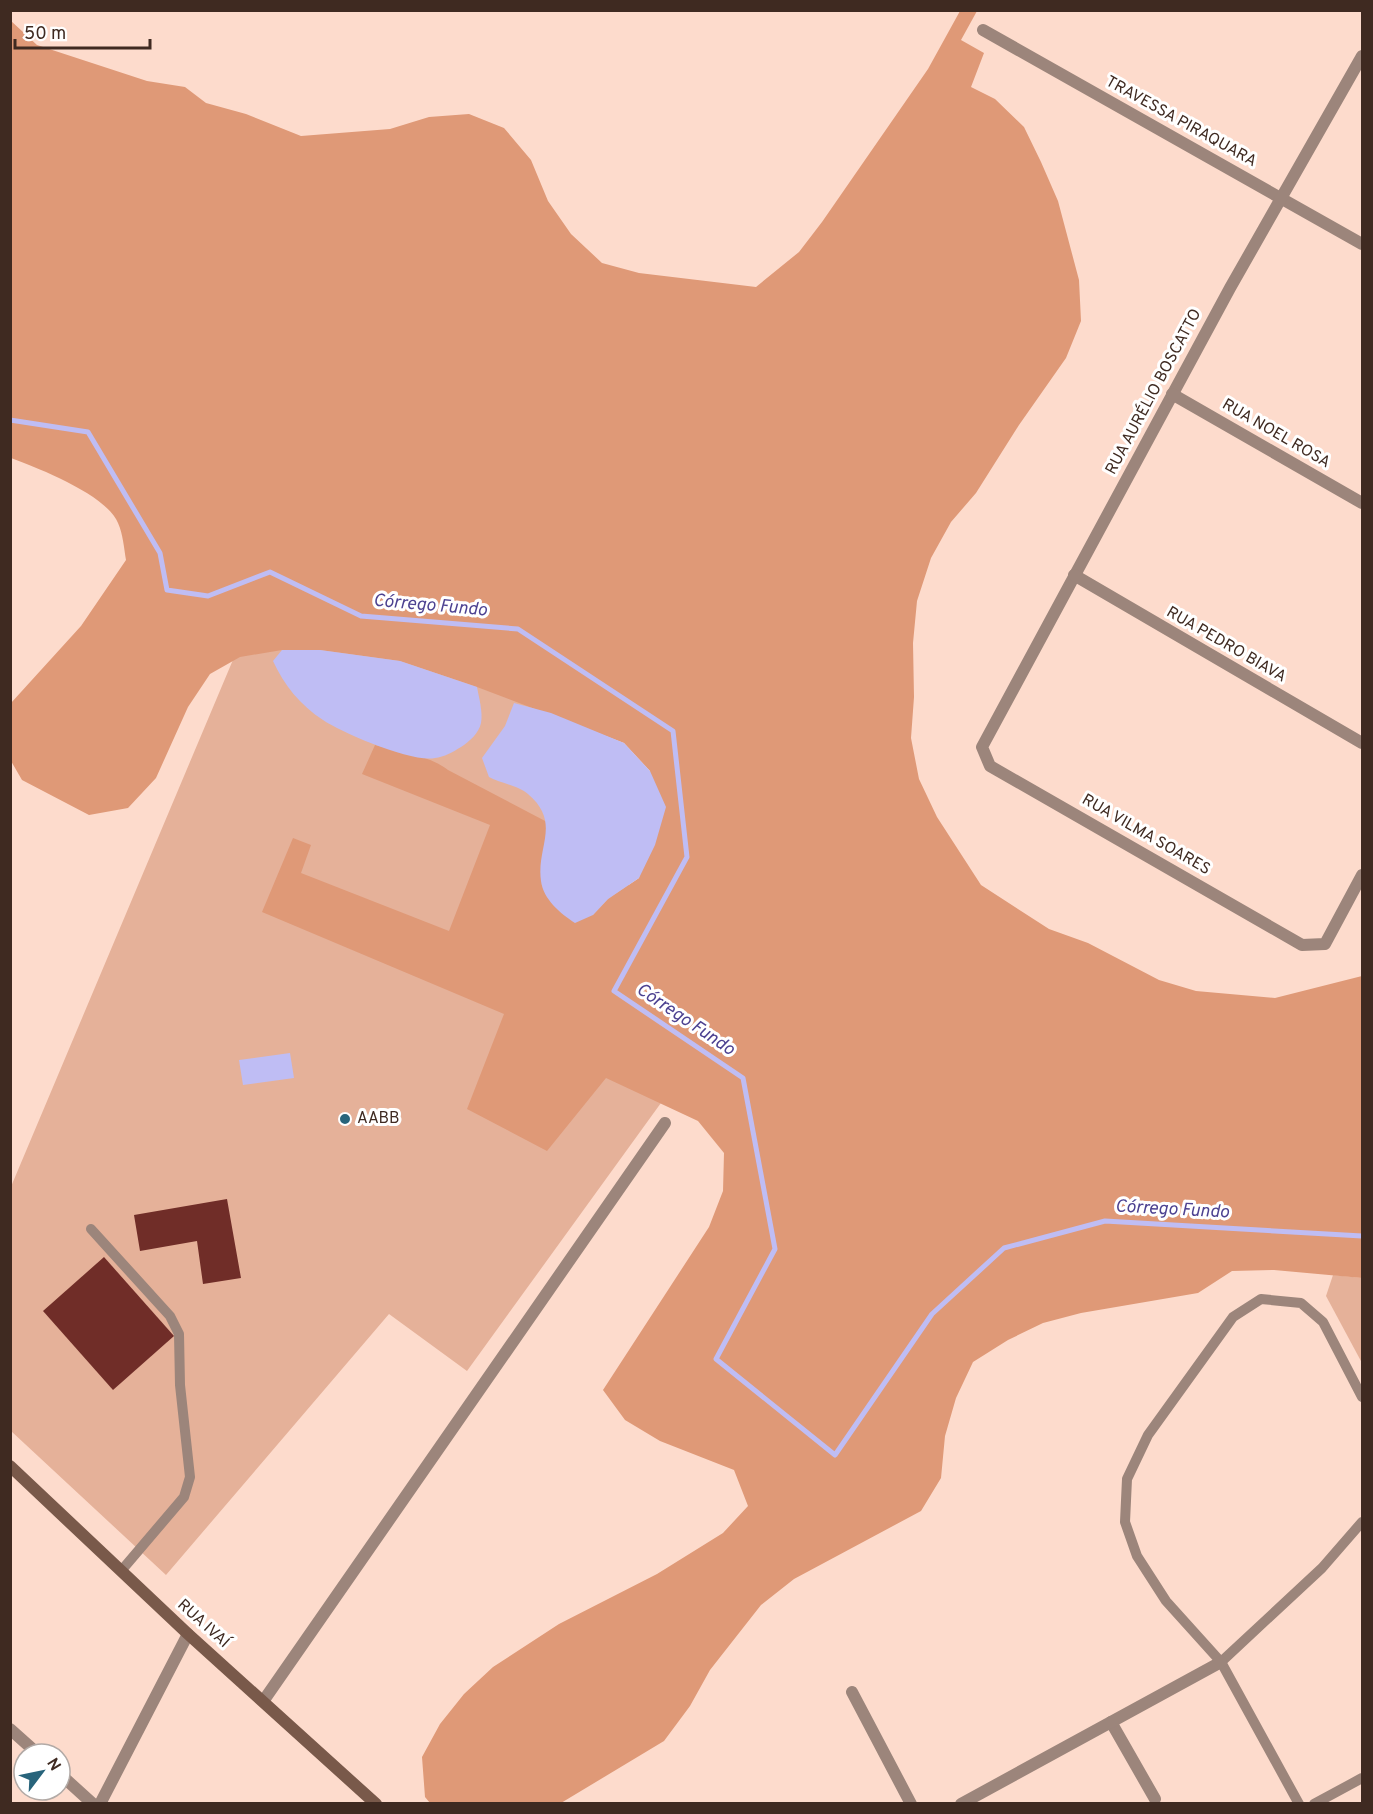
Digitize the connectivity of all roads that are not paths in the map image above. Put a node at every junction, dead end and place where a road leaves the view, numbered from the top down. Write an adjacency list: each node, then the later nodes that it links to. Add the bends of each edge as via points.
1 (983, 30): 3 (street, TRAVESSA PIRAQUARA)
2 (1362, 56): 3 (street, RUA AURÉLIO BOSCATTO)
3 (1282, 198): 4 (street, TRAVESSA PIRAQUARA); 5 (street, RUA AURÉLIO BOSCATTO)
4 (1362, 244)
5 (1172, 394): 6 (street, RUA NOEL ROSA); 7 (street, RUA AURÉLIO BOSCATTO)
6 (1362, 503)
7 (1074, 575): 8 (street, RUA PEDRO BIAVA); 9 (street, RUA AURÉLIO BOSCATTO)
8 (1362, 743)
9 (982, 747): 10 (street, RUA VILMA SOARES, via 990,766 1302,945 1324,944)
10 (1362, 875)
11 (665, 1123): 20 (street)
12 (91, 1229): 16 (lane, via 170,1316 179,1334 190,1477 184,1497)
13 (1362, 1397): 18 (lane, via 1323,1322 1301,1303 1262,1299 1233,1317 1148,1435 1127,1479 1125,1522 1137,1556 1166,1602)
14 (10, 1466): 16 (main road, RUA IVAÍ)
15 (1362, 1522): 18 (lane, via 1322,1568)
16 (121, 1571): 17 (main road, RUA IVAÍ)
17 (188, 1634): 20 (main road, RUA IVAÍ); 28 (street)
18 (1221, 1662): 21 (street); 32 (lane)
19 (852, 1692): 30 (street)
20 (264, 1700): 29 (main road, RUA IVAÍ)
21 (1111, 1722): 26 (street); 31 (street)
22 (10, 1729): 23 (street)
23 (25, 1742)
24 (1362, 1778): 33 (lane)
25 (72, 1785): 27 (street)
26 (1155, 1799)
27 (93, 1803)
28 (100, 1803)
29 (376, 1803)
30 (911, 1803)
31 (961, 1803)
32 (1299, 1803)
33 (1314, 1803)

